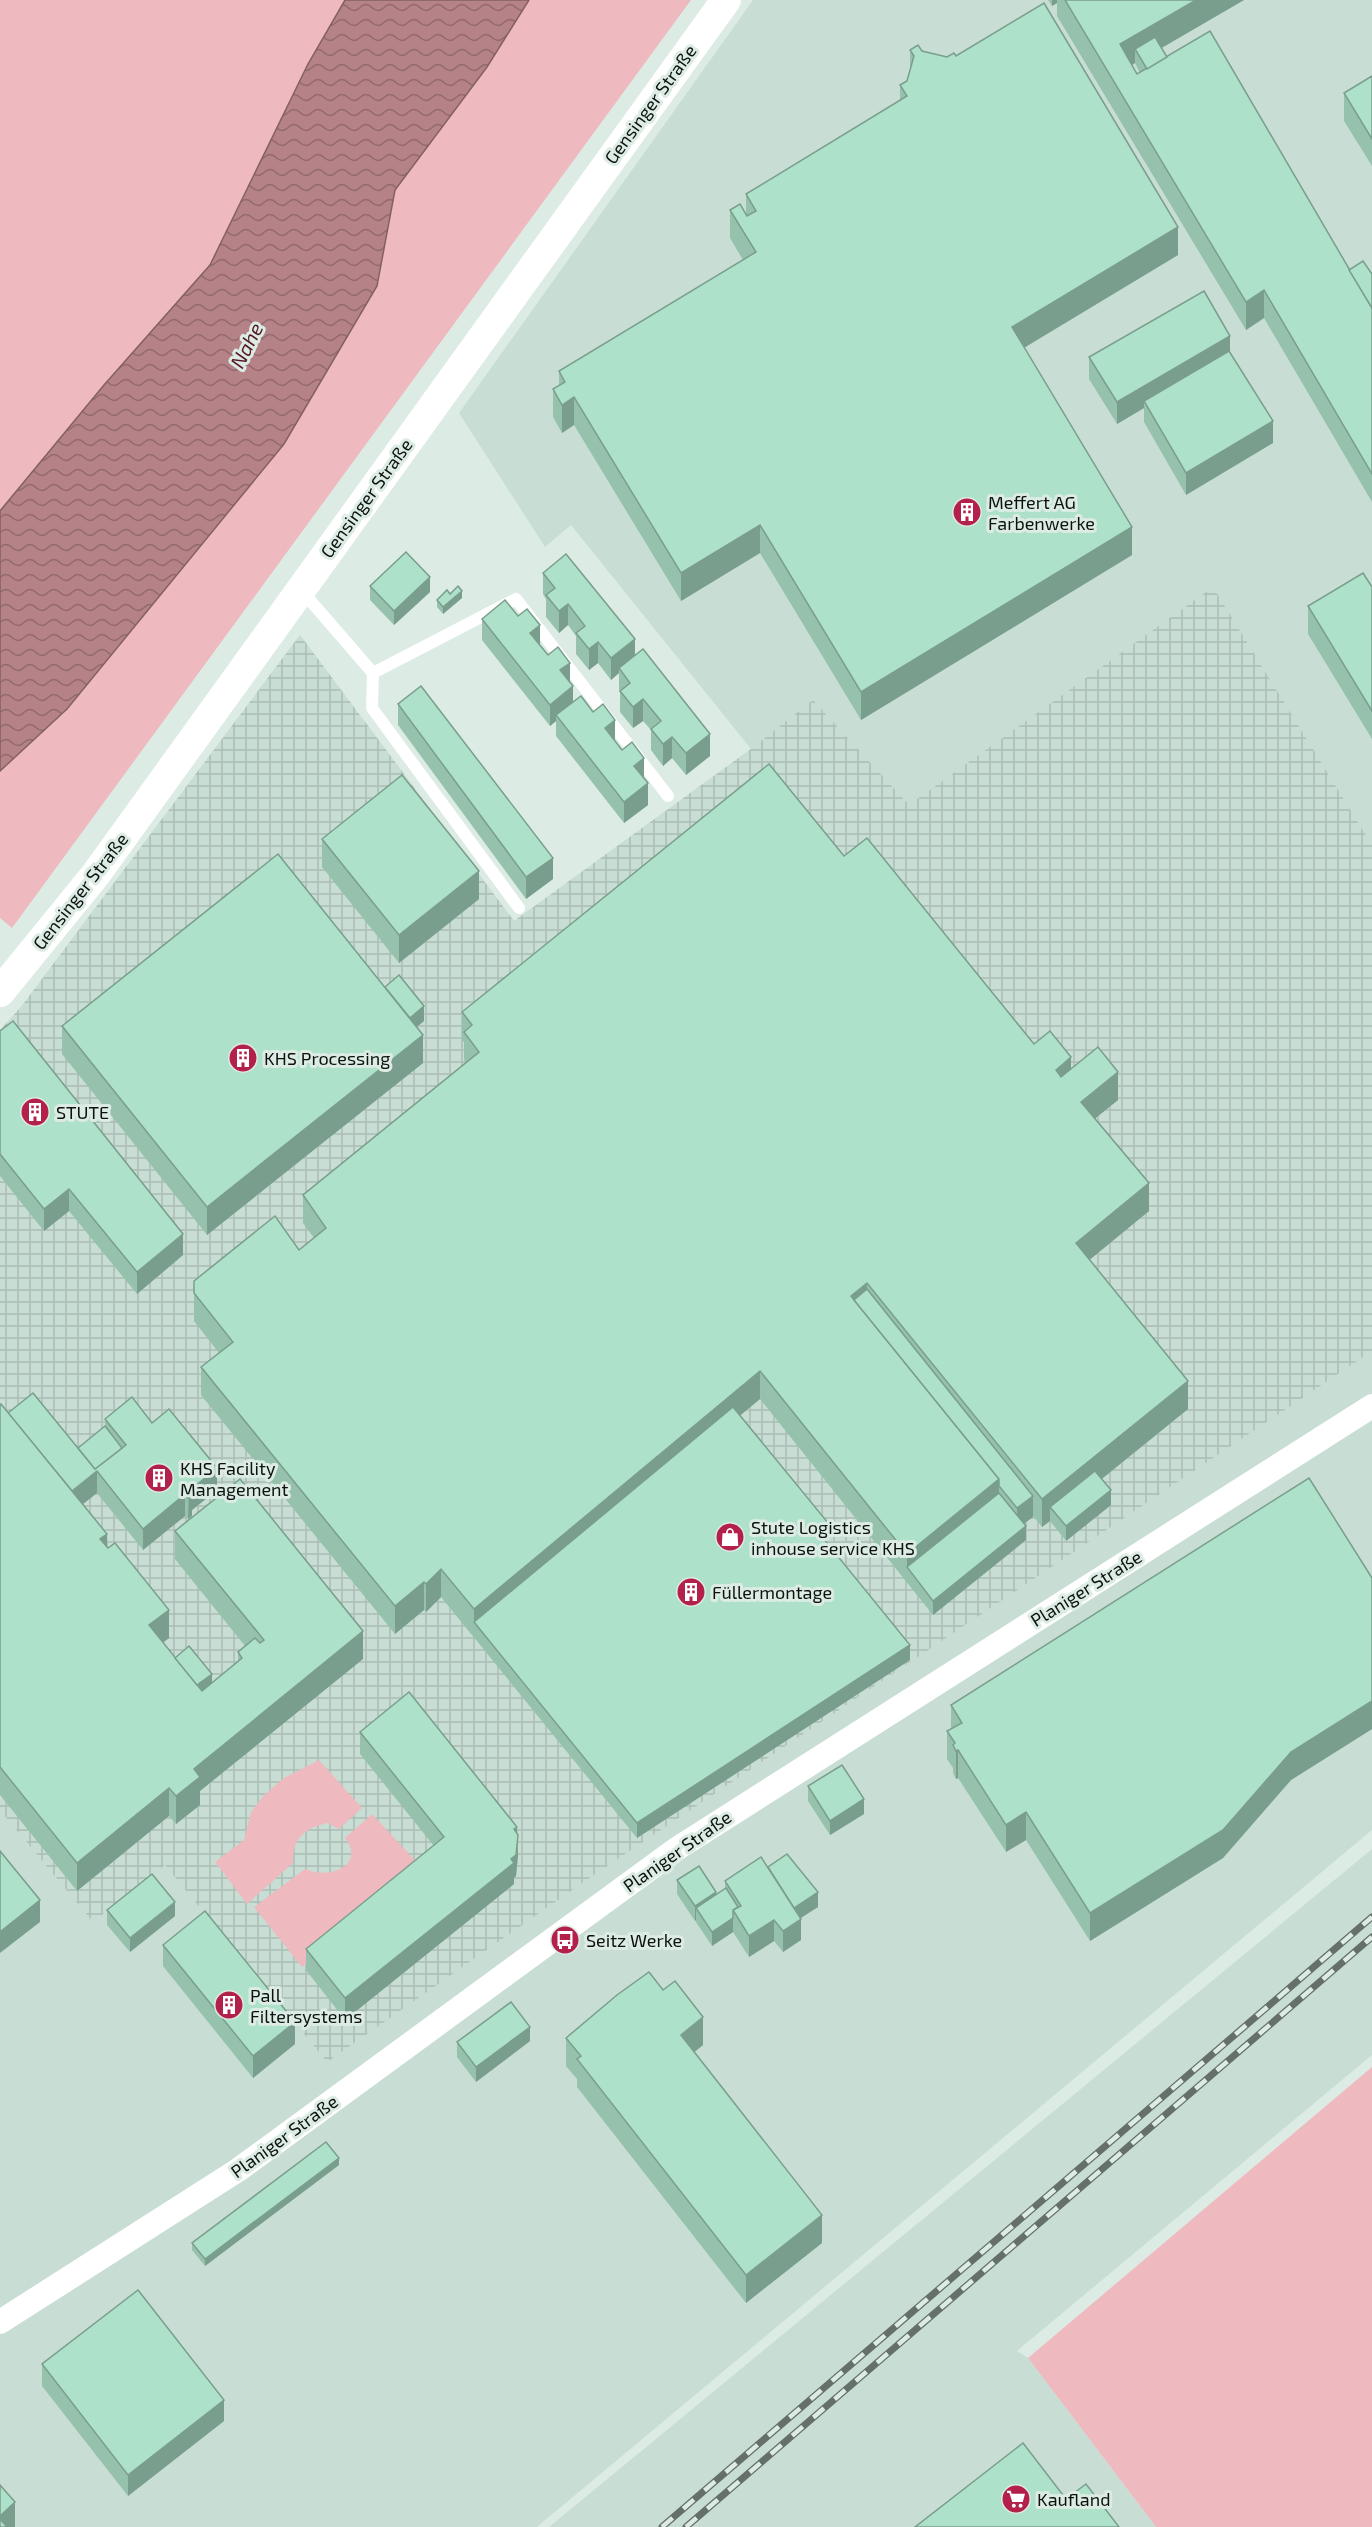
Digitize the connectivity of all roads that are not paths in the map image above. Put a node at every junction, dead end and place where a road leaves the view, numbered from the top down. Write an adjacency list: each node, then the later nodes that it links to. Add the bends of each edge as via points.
1 (726, 0): 2 (street, Gensinger Straße)
2 (300, 589): 3 (lane); 6 (street, Gensinger Straße, via 96,874)
3 (373, 673): 4 (lane, via 516,599); 5 (lane, via 372,708)
4 (668, 796)
5 (519, 908)
6 (0, 992)
7 (1372, 1406): 8 (street, Planiger Straße, via 678,1848 238,2170)
8 (0, 2322)

